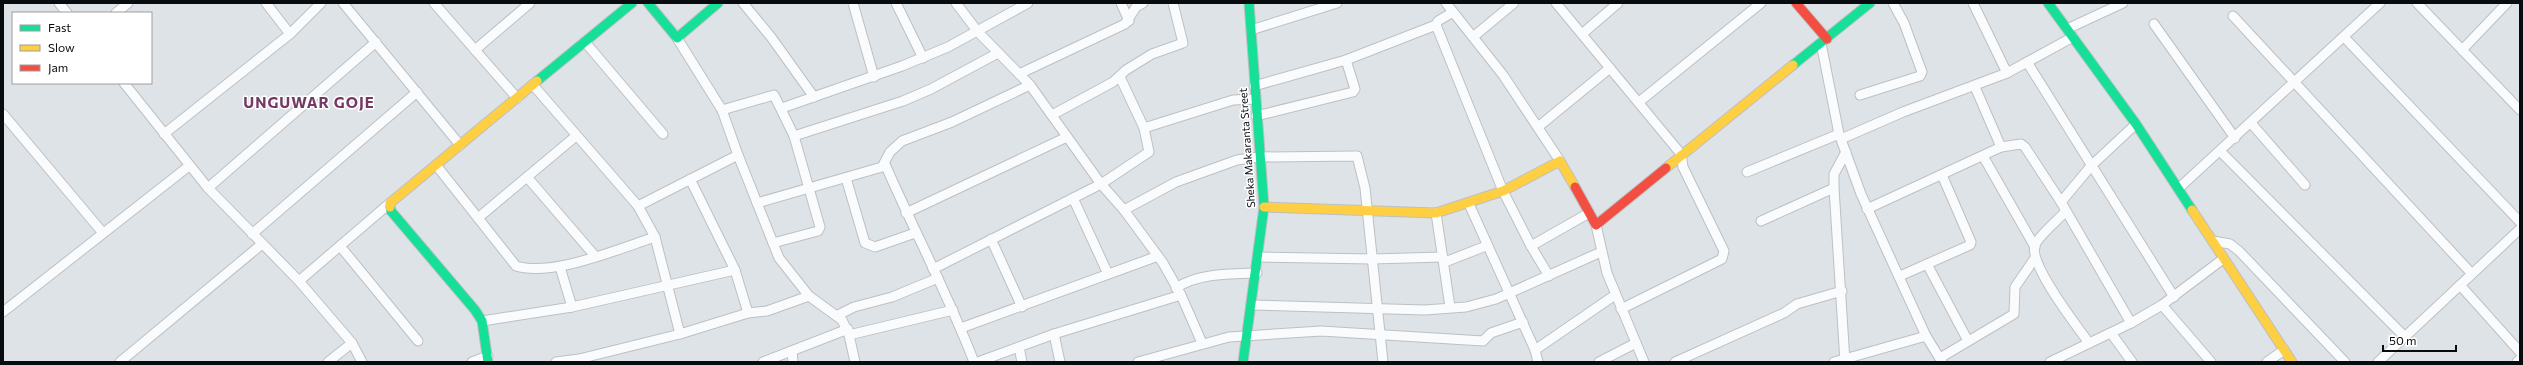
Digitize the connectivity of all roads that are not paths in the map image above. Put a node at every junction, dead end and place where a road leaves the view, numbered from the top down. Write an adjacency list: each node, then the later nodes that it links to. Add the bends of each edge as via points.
1 (59, 3): 35 (street)
2 (128, 3): 36 (street)
3 (266, 3): 45 (street)
4 (321, 3): 45 (street)
5 (343, 3): 52 (street)
6 (434, 3): 54 (street)
7 (530, 3): 54 (street)
8 (632, 3): 53 (street)
9 (648, 3): 50 (street)
10 (718, 3): 50 (street)
11 (743, 3): 73 (street)
12 (853, 3): 63 (street)
13 (896, 3): 57 (street)
14 (956, 3): 44 (street)
15 (1028, 3): 44 (street)
16 (1121, 3): 39 (street)
17 (1143, 3): 39 (street, via 1136,7)
18 (1173, 3): 64 (street, via 1183,42 1136,64)
19 (1249, 3): 43 (street, Sheka Makaranta Street)
20 (1337, 3): 43 (street)
21 (1446, 3): 37 (street)
22 (1514, 3): 47 (street)
23 (1556, 3): 46 (street)
24 (1618, 3): 46 (street)
25 (1761, 3): 76 (street)
26 (1796, 3): 51 (street)
27 (1870, 3): 51 (street)
28 (1894, 3): 72 (street, via 1922,72 1920,76)
29 (1973, 3): 61 (street)
30 (2048, 3): 42 (street)
31 (2123, 3): 42 (street)
32 (2380, 3): 49 (street)
33 (2417, 3): 55 (street)
34 (2507, 3): 55 (street)
35 (66, 12)
36 (117, 12)
37 (1453, 12): 41 (street); 47 (street)
38 (2233, 16): 65 (street)
39 (1129, 21): 62 (street)
40 (2154, 24): 93 (street)
41 (1436, 25): 58 (street); 118 (street)
42 (2067, 29): 48 (street)
43 (1251, 30): 69 (street, Sheka Makaranta Street)
44 (978, 32): 56 (street); 57 (street)
45 (290, 34): 87 (street)
46 (1582, 34): 60 (street)
47 (1473, 37): 85 (street)
48 (2073, 37): 59 (street); 84 (street)
49 (2344, 37): 65 (street); 135 (street)
50 (677, 38): 78 (street)
51 (1824, 41): 92 (street); 98 (street)
52 (376, 42): 71 (street); 114 (street)
53 (585, 42): 67 (street); 88 (street)
54 (475, 50): 74 (street)
55 (2462, 50): 79 (street)
56 (998, 53): 62 (street); 90 (street, via 910,98)
57 (923, 58): 63 (street)
58 (1346, 60): 69 (street); 82 (street, via 1355,89 1353,92)
59 (2027, 62): 61 (street); 106 (street)
60 (1610, 68): 76 (street); 85 (street)
61 (2007, 73): 70 (street)
62 (1019, 74): 68 (street)
63 (874, 77): 73 (street)
64 (1120, 77): 81 (street); 86 (street)
65 (2296, 82): 83 (street); 164 (street)
66 (125, 84): 87 (street)
67 (533, 85): 74 (street); 89 (street)
68 (1030, 85): 81 (street); 103 (street, via 952,122 902,141 890,152)
69 (1254, 86): 75 (street, Sheka Makaranta Street)
70 (1976, 87): 92 (street); 95 (street)
71 (418, 92): 94 (street); 140 (street)
72 (1860, 95)
73 (814, 97): 77 (street)
74 (517, 98): 94 (street)
75 (1255, 99): 82 (street, Sheka Makaranta Street); 86 (street, via 1233,100)
76 (1639, 102): 98 (street)
77 (782, 108): 78 (street, via 774,95 770,94); 90 (street)
78 (722, 110): 99 (street)
79 (2520, 110)
80 (3, 114): 138 (street)
81 (1052, 115): 91 (street)
82 (1256, 116): 101 (street, Sheka Makaranta Street)
83 (2251, 123): 93 (street); 113 (street)
84 (2136, 124): 106 (street); 117 (street)
85 (1538, 127): 102 (street)
86 (1144, 128): 112 (street, via 1149,152)
87 (164, 134): 105 (street)
88 (664, 134)
89 (576, 136): 109 (street); 124 (street)
90 (794, 136): 115 (street)
91 (1067, 137): 112 (street); 130 (street)
92 (1840, 137): 97 (street); 107 (street)
93 (2235, 138): 96 (street)
94 (460, 145): 104 (street)
95 (2001, 147): 100 (street); 120 (street, via 2021,144 2025,147)
96 (2220, 151): 117 (street); 199 (street)
97 (1846, 152): 116 (street, via 1834,174); 126 (street)
98 (1681, 154): 136 (street); 183 (street, via 1683,167 1724,251 1724,256)
99 (738, 155): 111 (street); 122 (street)
100 (1983, 156): 108 (street); 149 (street)
101 (1259, 157): 125 (street, Sheka Makaranta Street); 127 (street, via 1237,160 1176,182); 128 (street, via 1357,156)
102 (1560, 161): 118 (street); 132 (street)
103 (886, 164): 110 (street); 130 (street)
104 (436, 165): 121 (street); 133 (street)
105 (189, 166): 114 (street); 138 (street)
106 (2091, 166): 120 (street); 176 (street)
107 (1747, 172)
108 (1942, 174): 126 (street); 158 (street, via 1971,242 1968,246)
109 (526, 177): 133 (street); 151 (street)
110 (846, 178): 115 (street); 139 (street, via 865,243 875,247)
111 (690, 179): 124 (street); 161 (street)
112 (1101, 184): 119 (street); 127 (street)
113 (2305, 185)
114 (208, 188): 140 (street)
115 (810, 188): 122 (street); 144 (street, via 820,223 818,231)
116 (1834, 188): 134 (street); 172 (street, via 1836,249)
117 (2179, 188): 143 (street)
118 (1502, 191): 123 (street); 148 (street)
119 (1073, 198): 142 (street); 163 (street)
120 (2061, 202): 129 (street)
121 (390, 203): 146 (street); 188 (street, via 391,211)
122 (757, 203): 144 (street)
123 (1469, 204): 131 (street); 147 (street)
124 (638, 206): 141 (street)
125 (1264, 207): 128 (street); 153 (street, Sheka Makaranta Street)
126 (1867, 209): 166 (street)
127 (1124, 210): 152 (street)
128 (1367, 210): 131 (street); 157 (street)
129 (2066, 211): 149 (street); 190 (street)
130 (906, 213): 139 (street)
131 (1436, 213): 156 (street)
132 (1589, 213): 136 (street); 148 (street)
133 (478, 218): 159 (street, via 516,266 526,269)
134 (1761, 221)
135 (2520, 222)
136 (1596, 225): 150 (street)
137 (2520, 229): 164 (street)
138 (103, 233): 185 (street)
139 (915, 233): 160 (street)
140 (252, 234): 145 (street)
141 (655, 237): 151 (street); 170 (street)
142 (991, 239): 160 (street); 180 (street)
143 (2213, 241): 155 (street); 240 (street, via 2230,244 2239,250)
144 (773, 243): 175 (street, via 784,268)
145 (262, 244): 168 (street); 215 (street)
146 (340, 246): 168 (street); 200 (street)
147 (1486, 246): 156 (street); 173 (street)
148 (1531, 246): 165 (street)
149 (2034, 247): 154 (street)
150 (1601, 252): 165 (street); 174 (street)
151 (595, 256): 159 (street)
152 (1158, 256): 163 (street); 171 (street)
153 (1259, 257): 157 (street); 162 (street, Sheka Makaranta Street)
154 (2035, 258): 201 (street, via 2016,287 2014,314); 205 (street)
155 (2223, 258): 176 (street); 208 (street)
156 (1444, 259): 157 (street); 181 (street)
157 (1372, 260): 182 (street)
158 (1927, 264): 166 (street); 201 (street)
159 (560, 267): 179 (street)
160 (933, 269): 167 (street)
161 (735, 270): 170 (street); 186 (street)
162 (1257, 273): 171 (street, via 1214,276 1189,281); 177 (street, Sheka Makaranta Street)
163 (1108, 274): 180 (street)
164 (2472, 274): 169 (street)
165 (1549, 276): 173 (street)
166 (1900, 276): 198 (street)
167 (938, 278): 184 (street); 187 (street)
168 (299, 281): 202 (street)
169 (2460, 285): 199 (street); 210 (street)
170 (669, 286): 179 (street); 195 (street)
171 (1178, 291): 196 (street); 203 (street)
172 (1842, 291): 213 (street); 233 (street, via 1797,304 1784,313)
173 (1509, 292): 181 (street, via 1486,303); 189 (street)
174 (1615, 295): 183 (street); 207 (street)
175 (809, 296): 186 (street, via 767,311); 187 (street)
176 (2174, 296): 178 (street)
177 (1251, 305): 182 (street); 197 (street, Sheka Makaranta Street)
178 (2162, 305): 190 (street); 237 (street)
179 (572, 307): 188 (street)
180 (1022, 307): 191 (street)
181 (1450, 307): 182 (street, via 1425,310)
182 (1376, 308): 193 (street)
183 (1621, 308): 204 (street)
184 (953, 310): 191 (street); 192 (street)
185 (3, 312)
186 (748, 313): 195 (street)
187 (838, 315): 192 (street)
188 (482, 321): 211 (street)
189 (1522, 322): 193 (street, via 1491,333 1483,341); 207 (street)
190 (2131, 323): 194 (street)
191 (961, 328): 223 (street)
192 (849, 332): 209 (street); 222 (street)
193 (1379, 333): 197 (street, via 1321,331); 229 (street)
194 (2112, 333): 205 (street); 236 (street)
195 (680, 334): 219 (street)
196 (1054, 334): 206 (street); 226 (street)
197 (1246, 336): 203 (street); 228 (street, Sheka Makaranta Street)
198 (1926, 336): 213 (street); 214 (street)
199 (2405, 337): 241 (street)
200 (418, 340)
201 (1968, 341): 214 (street)
202 (352, 343): 216 (street); 217 (street)
203 (1202, 343): 227 (street)
204 (1636, 343): 231 (street); 232 (street)
205 (2089, 343): 235 (street)
206 (1019, 347): 224 (street); 225 (street)
207 (1535, 350): 230 (street)
208 (2284, 350): 238 (street); 239 (street)
209 (792, 351): 220 (street); 221 (street)
210 (2520, 352)
211 (488, 359): 218 (street)
212 (2520, 359): 242 (street)
213 (1845, 360): 234 (street)
214 (1941, 360)
215 (120, 362)
216 (328, 362)
217 (362, 362)
218 (472, 362)
219 (556, 362)
220 (763, 362)
221 (793, 362)
222 (855, 362)
223 (974, 362)
224 (978, 362)
225 (1022, 362)
226 (1060, 362)
227 (1138, 362)
228 (1243, 362)
229 (1382, 362)
230 (1538, 362)
231 (1599, 362)
232 (1644, 362)
233 (1675, 362)
234 (1834, 362)
235 (2050, 362)
236 (2132, 362)
237 (2211, 362)
238 (2267, 362)
239 (2292, 362)
240 (2344, 362)
241 (2378, 362)
242 (2517, 362)

